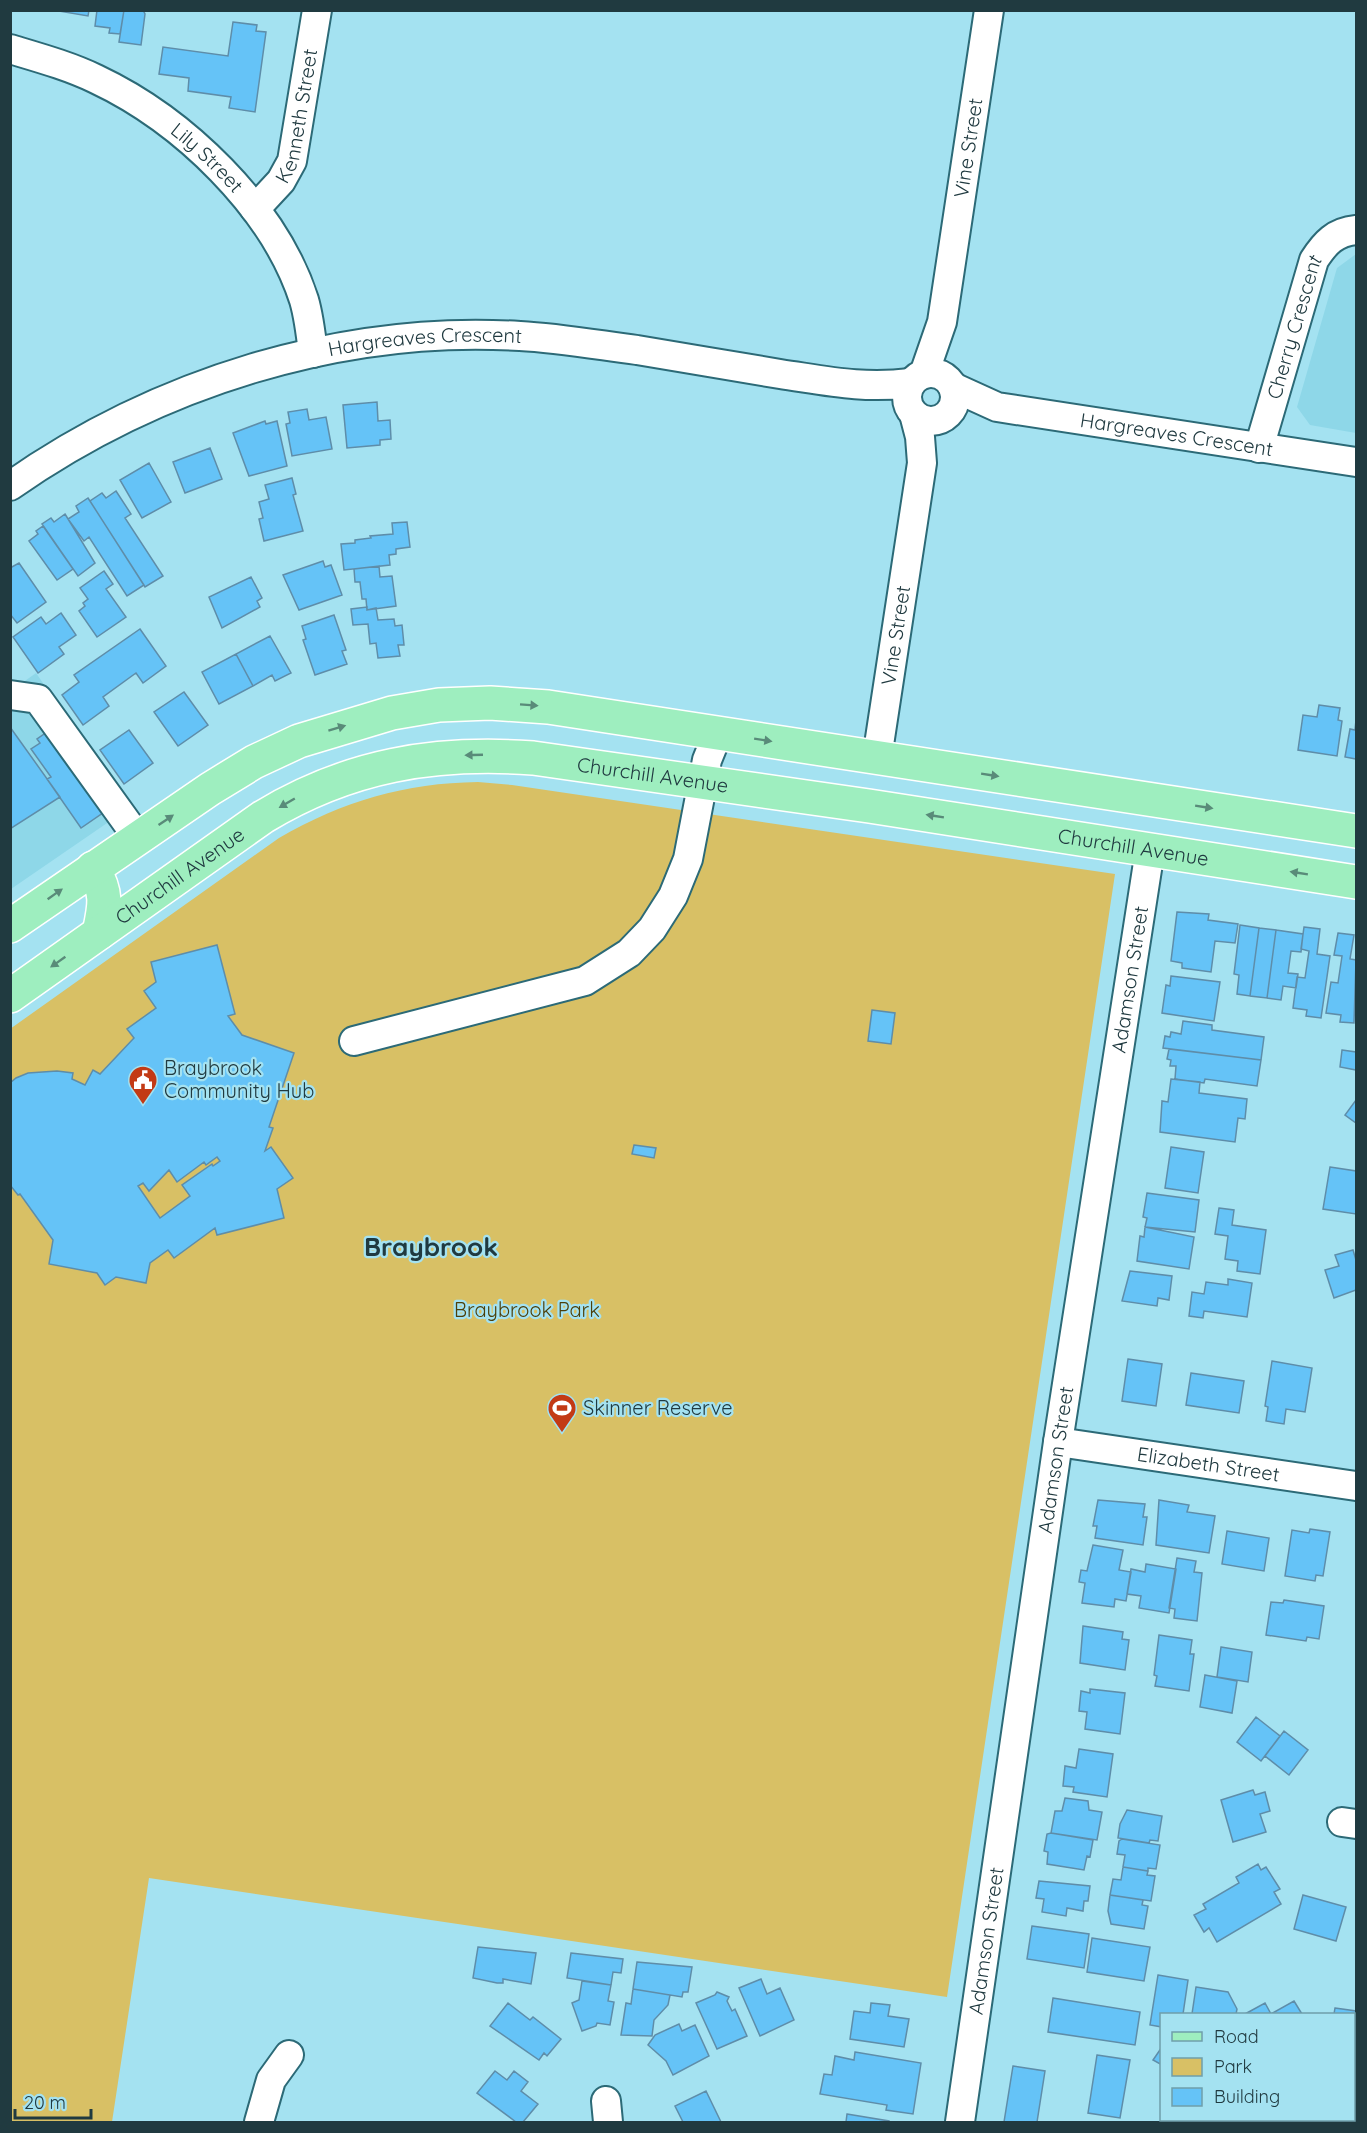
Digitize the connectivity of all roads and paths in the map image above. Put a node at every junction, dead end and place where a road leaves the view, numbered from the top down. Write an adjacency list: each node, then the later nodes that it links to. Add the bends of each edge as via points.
1 (317, 10): 4 (street, Kenneth Street, via 292,161 282,181)
2 (989, 10): 7 (street, Vine Street)
3 (10, 49): 4 (street, Lily Street, via 55,62 146,107 184,135)
4 (255, 209): 6 (street, Lily Street, via 303,298)
5 (1356, 230): 8 (street, Cherry Crescent, via 1330,239 1314,260)
6 (313, 353): 7 (street, Hargreaves Crescent, via 412,337 520,336); 10 (street, Hargreaves Crescent, via 233,375 122,419)
7 (931, 397): 8 (street, Hargreaves Crescent); 13 (street, Vine Street, via 920,437 922,463)
8 (1259, 448): 9 (street, Hargreaves Crescent)
9 (1356, 462)
10 (12, 480)
11 (10, 695): 18 (street, via 38,699)
12 (718, 733): 13 (main road, one-way to 13); 14 (street); 18 (main road, one-way to 12, via 254,762 299,741 392,713 440,705 548,706)
13 (878, 758): 15 (main road, one-way to 15); 16 (main road, Vine Street)
14 (703, 783): 16 (main road, Churchill Avenue); 23 (main road, Churchill Avenue, one-way to 23, via 533,758 485,755 436,757 384,766 294,798); 25 (street, via 688,859 673,896 652,929 628,953 585,981)
15 (1157, 800): 17 (main road, one-way to 17); 19 (main road, Adamson Street)
16 (869, 806): 19 (main road, Churchill Avenue, one-way to 16)
17 (1356, 831)
18 (138, 838): 20 (main road)
19 (1150, 850): 21 (main road, Churchill Avenue, one-way to 19); 26 (street, Adamson Street)
20 (93, 868): 22 (main road, one-way to 20); 23 (main road, via 103,886 105,904)
21 (1356, 882)
22 (10, 926)
23 (99, 933): 24 (main road, Churchill Avenue, one-way to 24)
24 (10, 996)
25 (354, 1041)
26 (1058, 1442): 27 (street, Elizabeth Street); 30 (street, Adamson Street)
27 (1356, 1486)
28 (289, 2055): 29 (street, via 271,2080)
29 (259, 2122)
30 (960, 2122)

